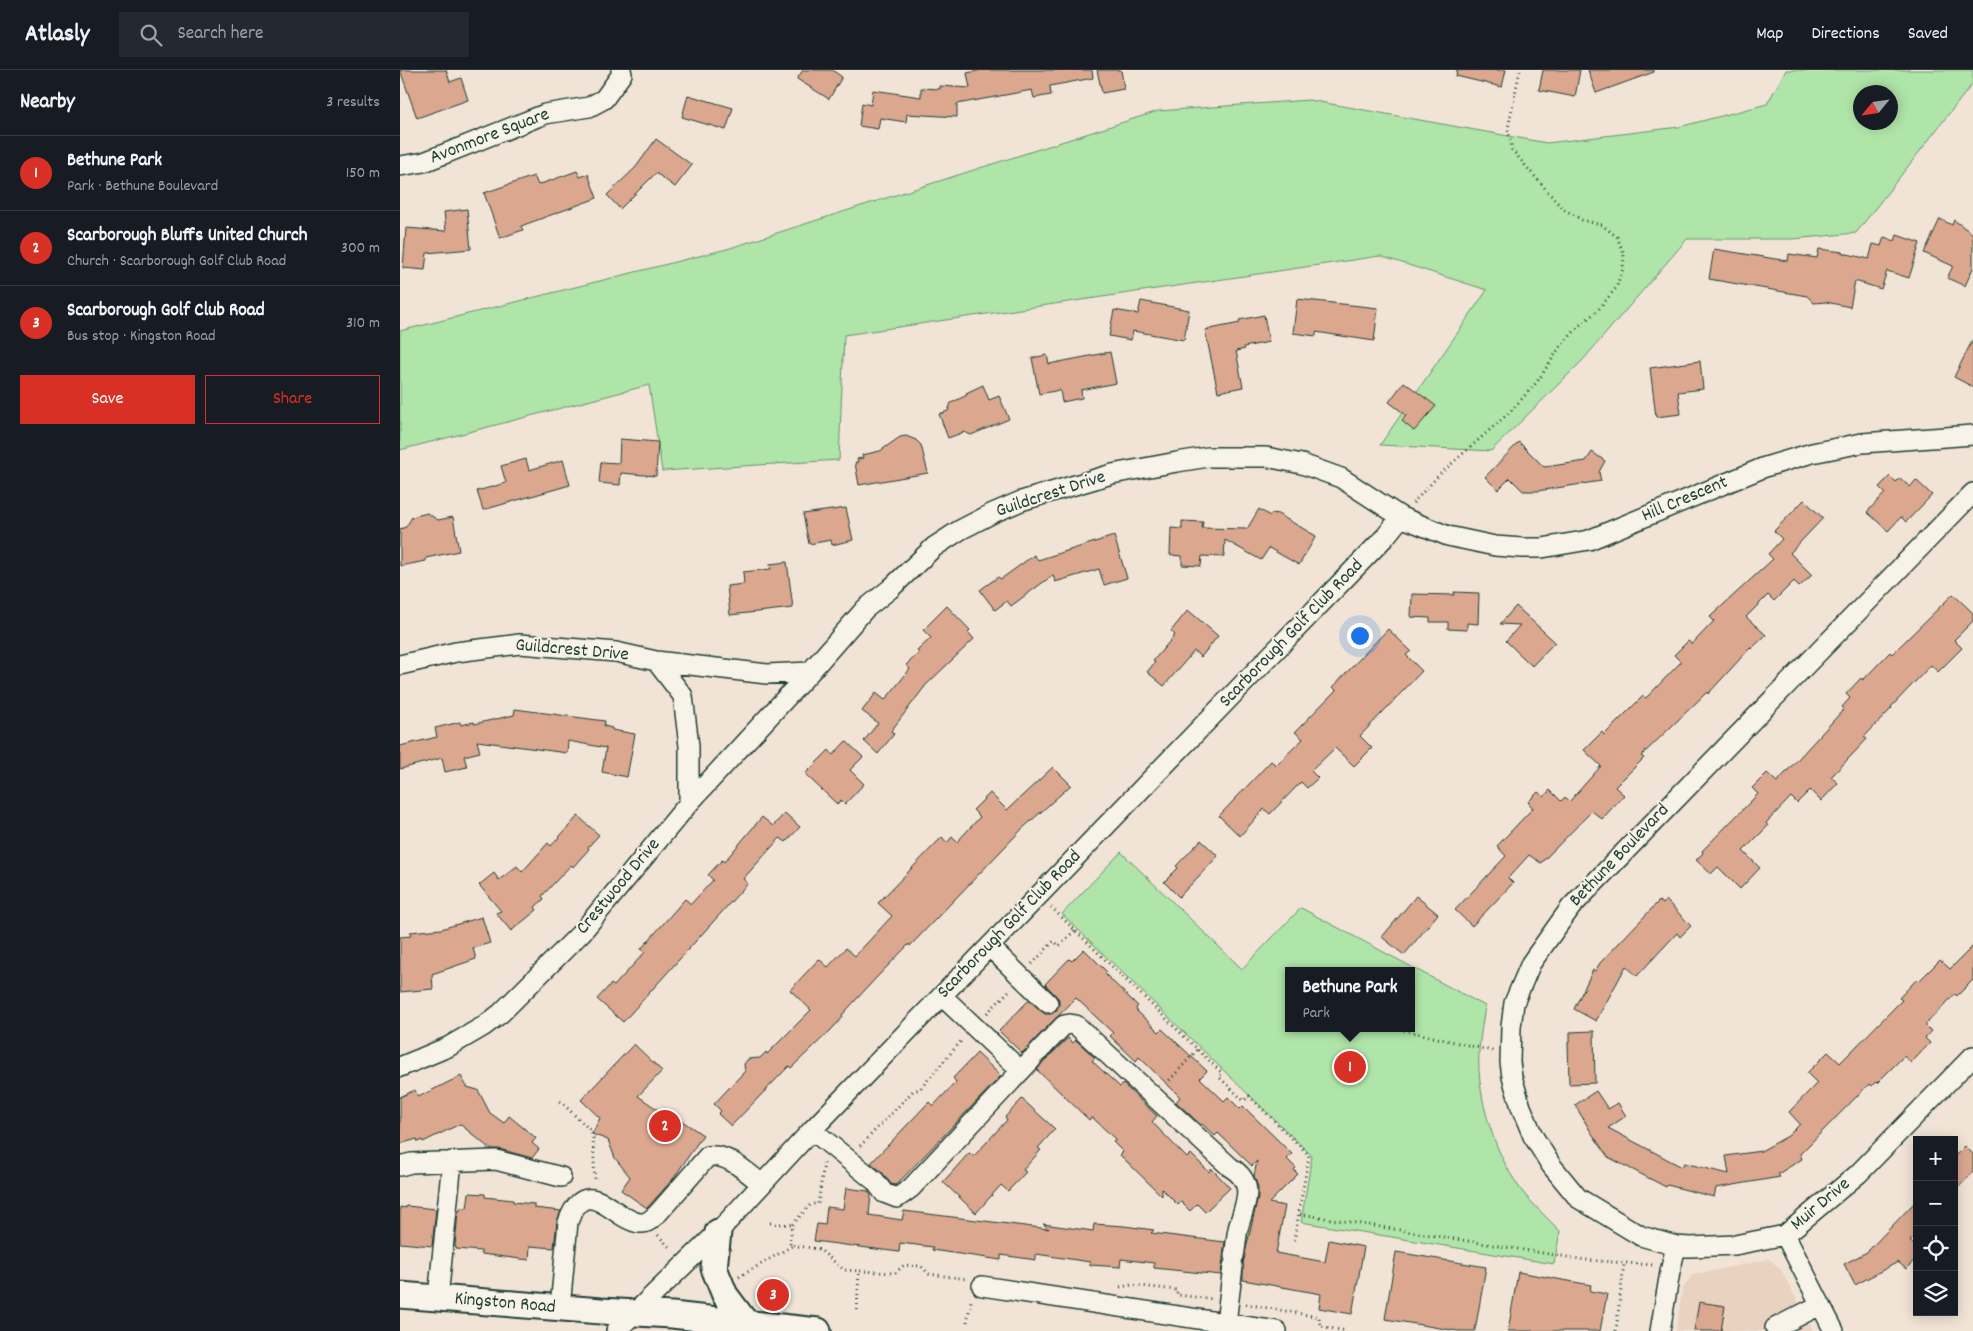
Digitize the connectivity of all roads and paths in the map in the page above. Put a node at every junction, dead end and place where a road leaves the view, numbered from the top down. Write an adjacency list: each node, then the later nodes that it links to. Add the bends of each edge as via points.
1 (621, 70): 3 (street, Avonmore Square, via 622,74 604,99 589,107 545,114 424,162)
2 (1520, 70): 6 (path, via 1508,128 1512,150 1562,208 1582,220 1602,225 1617,237 1624,254 1624,269 1616,288 1560,347 1537,382 1510,412 1440,474)
3 (400, 166)
4 (1973, 435): 6 (street, Hill Crescent, via 1862,443 1812,453 1704,491 1612,532 1563,545 1522,548 1474,543)
5 (1973, 493): 18 (street, Bethune Boulevard, via 1571,906 1531,963 1514,1003)
6 (1402, 517): 9 (street, Guildcrest Drive, via 1341,478 1266,456 1208,457 1112,474 1021,501 985,517 934,547 865,609); 11 (street, Scarborough Golf Club Road)
7 (656, 661): 8 (street, Guildcrest Drive, via 616,652 520,644 456,652); 9 (street, Guildcrest Drive, via 768,674); 10 (street, Guildcrest Drive, via 683,696 689,746)
8 (400, 664)
9 (810, 672): 10 (street, Crestwood Drive)
10 (688, 803): 21 (street, Crestwood Drive, via 582,932 501,1013 448,1047)
11 (1039, 896): 12 (street, Scarborough Golf Club Road); 17 (path)
12 (990, 947): 13 (street, Scarborough Golf Club Road); 14 (street)
13 (942, 996): 15 (street); 24 (street, Scarborough Golf Club Road)
14 (1070, 1024): 20 (street, via 1063,1026); 22 (street, via 1076,1025)
15 (974, 1026): 20 (street); 25 (path, via 920,1089 912,1091)
16 (1411, 1032): 18 (path)
17 (1198, 1049): 22 (path); 31 (path, via 1222,1073 1219,1077 1244,1101 1248,1096 1309,1155)
18 (1510, 1055): 38 (street, Bethune Boulevard, via 1512,1078 1533,1136 1578,1198 1641,1236)
19 (1973, 1056): 35 (street, Muir Drive, via 1858,1174)
20 (1031, 1061): 25 (street, via 911,1188 897,1198 884,1193)
21 (400, 1067)
22 (1154, 1097): 46 (street, via 1243,1177 1247,1185)
23 (560, 1101): 30 (path, via 589,1129 593,1138)
24 (812, 1130): 25 (street); 29 (street, Scarborough Golf Club Road)
25 (842, 1155): 33 (path, via 824,1162 818,1204 811,1204)
26 (452, 1161): 27 (street); 28 (street, via 496,1160); 45 (street)
27 (400, 1166)
28 (561, 1177)
29 (762, 1184): 30 (street, via 737,1164 719,1155 708,1156 650,1220 641,1224 628,1220 604,1202); 34 (street, Scarborough Golf Club Road)
30 (596, 1200): 48 (street, via 579,1203 571,1212)
31 (1300, 1214): 36 (path); 39 (path)
32 (770, 1223): 33 (path)
33 (792, 1225): 37 (path, via 790,1245)
34 (718, 1232): 43 (main road, via 714,1268); 51 (street, Scarborough Golf Club Road)
35 (1785, 1235): 38 (street, Muir Drive, via 1735,1245); 47 (street)
36 (1294, 1241)
37 (793, 1246): 41 (path, via 819,1249 844,1270); 43 (path)
38 (1676, 1246): 61 (street)
39 (1624, 1264): 40 (path); 60 (path)
40 (1654, 1265)
41 (859, 1271): 42 (path, via 895,1274 904,1265 921,1266 929,1274); 49 (path)
42 (978, 1283): 54 (street)
43 (722, 1288): 53 (main road)
44 (400, 1295): 45 (main road, Kingston Road)
45 (438, 1298): 48 (main road, Kingston Road)
46 (1229, 1302): 54 (street); 59 (path, via 1319,1317 1320,1325)
47 (1820, 1305): 55 (street); 62 (street)
48 (560, 1308): 51 (main road, Kingston Road)
49 (857, 1310)
50 (969, 1310): 52 (path)
51 (635, 1313): 53 (main road, Kingston Road); 56 (street, Scarborough Golf Club Road)
52 (968, 1322)
53 (746, 1323): 57 (main road, Kingston Road)
54 (1226, 1323): 58 (street)
55 (1774, 1328)
56 (616, 1331)
57 (818, 1331)
58 (1277, 1331)
59 (1347, 1331)
60 (1616, 1331)
61 (1660, 1331)
62 (1834, 1331)

